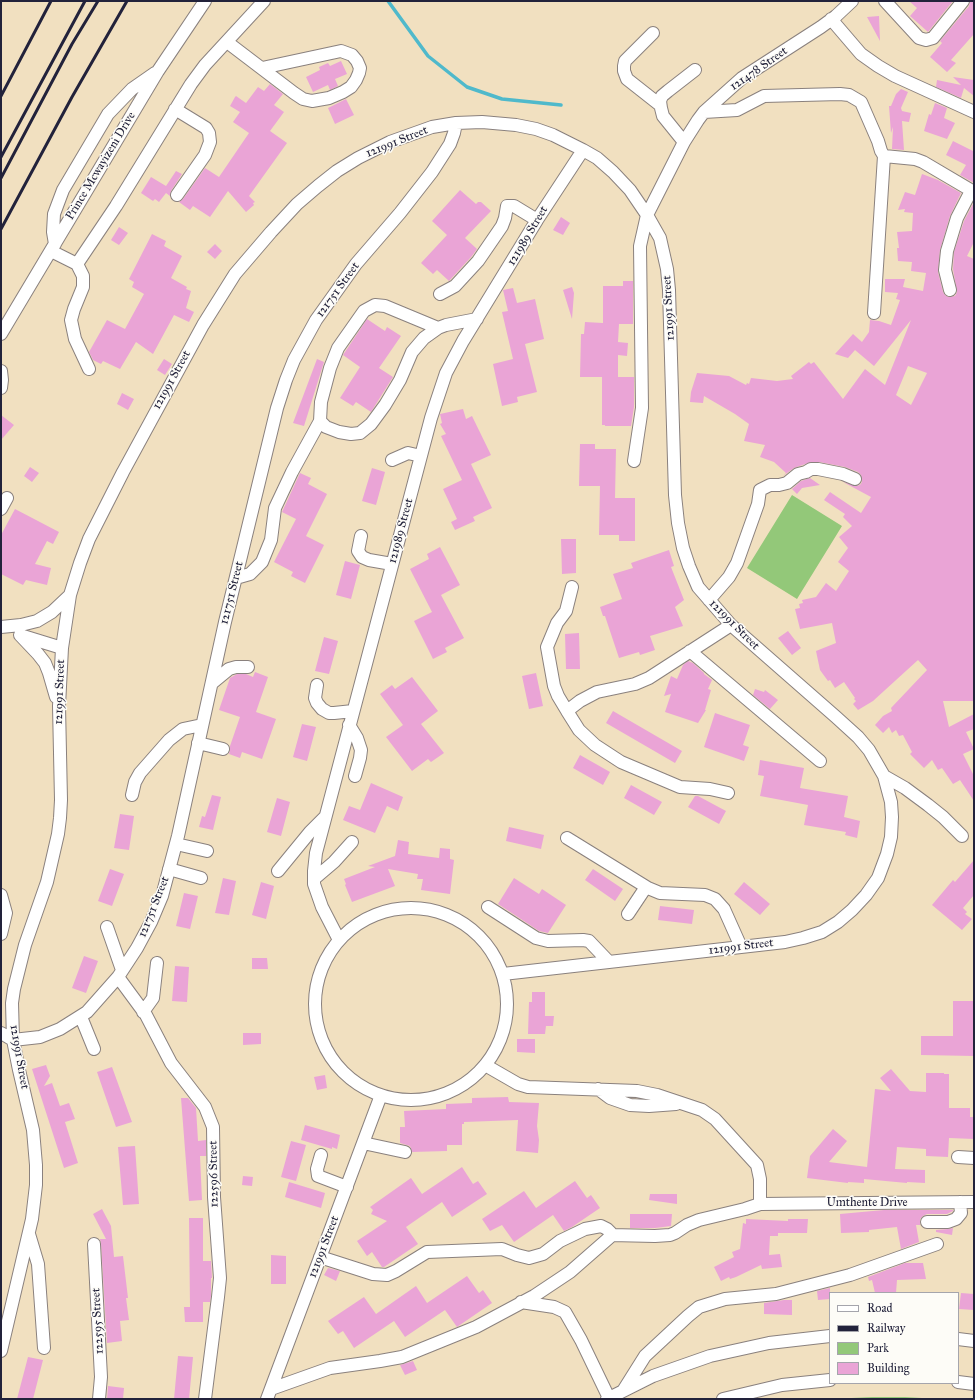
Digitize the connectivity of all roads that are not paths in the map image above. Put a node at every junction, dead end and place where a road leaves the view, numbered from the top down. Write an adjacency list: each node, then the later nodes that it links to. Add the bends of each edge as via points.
1 (205, 1): 11 (street, Prince Mcwayizeni Drive)
2 (264, 1): 8 (street)
3 (852, 1): 6 (street, 121478 Street)
4 (963, 1): 5 (street, via 934,38 929,40 919,38)
5 (892, 4)
6 (831, 20): 14 (street, 121478 Street, via 742,78); 15 (street, via 861,54 878,66)
7 (653, 33): 12 (street, via 625,61 624,71 627,79)
8 (227, 42): 9 (street); 13 (street, via 191,84)
9 (262, 68): 9 (street, via 303,99 312,101 329,98 351,87 360,68 355,58 349,53 341,52)
10 (695, 70): 12 (street, via 662,96)
11 (158, 71): 24 (street, Prince Mcwayizeni Drive); 24 (street, via 132,89 108,114 59,200 54,214)
12 (660, 105): 17 (street, via 663,116)
13 (175, 109): 21 (street, via 206,128 210,142 205,156); 25 (street, via 120,200)
14 (704, 112): 17 (street, 121478 Street); 19 (street, via 737,110 764,96 849,95 861,102)
15 (974, 112)
16 (456, 123): 18 (street, 121991 Street, via 482,122 536,129); 42 (street, 121751 Street, via 454,133 442,156 400,213 328,301 294,360 277,408); 44 (street, 121991 Street, via 411,133 352,161 302,200 254,250 235,274 203,325 122,472 89,539)
17 (684, 142): 22 (street, 121478 Street)
18 (583, 150): 22 (street, 121991 Street, via 614,172); 23 (street, 121989 Street)
19 (884, 156): 20 (street, via 923,162); 28 (street)
20 (973, 192): 26 (street, via 958,218 946,251)
21 (177, 195)
22 (647, 215): 38 (street, 121478 Street, via 640,246 642,408); 45 (street, 121991 Street, via 660,238 667,269 678,523 689,566 698,587)
23 (537, 220): 27 (street, via 514,206 507,206 502,226 478,261 454,286); 29 (street, 121989 Street)
24 (53, 247): 25 (street); 31 (street, Prince Mcwayizeni Drive)
25 (77, 264): 32 (street, via 83,276 83,286 71,320 75,340)
26 (950, 290)
27 (440, 294)
28 (874, 313)
29 (477, 319): 30 (street); 36 (street, 121989 Street, via 446,373)
30 (438, 328): 35 (street, via 424,338 412,352 385,405 366,428 356,434 346,434 331,429); 35 (street, via 385,306 375,305 364,311 335,355 320,402)
31 (1, 334)
32 (89, 369)
33 (1, 371): 34 (street)
34 (1, 388)
35 (320, 421): 42 (street, via 278,501 273,515 271,540 262,562 250,574)
36 (421, 456): 37 (street, via 408,453); 41 (street, 121989 Street)
37 (392, 460)
38 (634, 461)
39 (856, 479): 45 (street, via 812,469 798,474 787,483 770,484 760,490 758,504 737,563 729,577)
40 (361, 536): 41 (street, via 358,551 362,557)
41 (392, 564): 55 (street, 121989 Street)
42 (236, 578): 52 (street, 121751 Street)
43 (572, 587): 56 (street, via 566,611 557,622 547,647 554,686)
44 (70, 595): 47 (street, via 52,612 37,621); 49 (street, 121991 Street)
45 (709, 600): 46 (street, 121991 Street)
46 (731, 625): 50 (street); 63 (street, 121991 Street, via 858,737)
47 (1, 628): 48 (street)
48 (20, 635): 49 (street); 54 (street, via 45,663)
49 (62, 648): 54 (street, 121991 Street)
50 (690, 651): 56 (street, via 640,683 596,692); 61 (street)
51 (248, 667): 52 (street, via 229,669)
52 (212, 682): 58 (street, 121751 Street)
53 (317, 685): 55 (street, via 315,698 322,709 329,713)
54 (59, 706): 91 (street, 121991 Street, via 60,818 51,866 15,983 12,1003)
55 (353, 711): 57 (street, 121989 Street)
56 (567, 711): 64 (street, via 579,730 595,745 621,762 680,787)
57 (350, 724): 62 (street, via 361,750); 66 (street, 121989 Street)
58 (202, 725): 59 (street, 121751 Street); 65 (street, via 183,729 169,740 140,772)
59 (198, 743): 60 (street); 70 (street, 121751 Street)
60 (222, 749)
61 (820, 761)
62 (355, 776)
63 (884, 776): 67 (street, via 943,816); 83 (street, 121991 Street, via 891,802 891,837 888,854 878,878 866,895 838,922 822,932 785,942)
64 (728, 792)
65 (132, 795)
66 (326, 816): 73 (street); 75 (street, 121989 Street, via 316,854)
67 (962, 836)
68 (567, 838): 76 (street)
69 (352, 842): 75 (street)
70 (176, 844): 71 (street); 72 (street, 121751 Street)
71 (207, 851)
72 (169, 869): 74 (street); 86 (street, 121751 Street, via 162,896 151,922)
73 (278, 871)
74 (201, 878)
75 (314, 879): 82 (street, 121989 Street, via 322,907)
76 (646, 887): 79 (street); 83 (street, via 660,893 705,895 715,899 724,909)
77 (1, 895): 81 (street, via 6,913)
78 (488, 907): 84 (street, via 536,938 548,941 589,942)
79 (628, 914)
80 (106, 927): 86 (street, 122596 Street)
81 (1, 934)
82 (339, 940): 87 (street, via 361,922 388,911 402,908 430,910 444,914 470,928 490,948); 94 (street, via 324,964 316,986 316,1021 328,1053 338,1067 360,1085)
83 (741, 947): 84 (street, 121991 Street)
84 (609, 962): 87 (street, 121991 Street)
85 (157, 963): 88 (street, via 153,998)
86 (120, 974): 88 (street, 122596 Street); 89 (street, 121751 Street)
87 (503, 974): 93 (street, via 508,1006 506,1022 501,1038)
88 (143, 1012): 122 (street, 122596 Street, via 171,1064 205,1107 212,1127 220,1278)
89 (81, 1017): 91 (street, 121751 Street, via 50,1034); 92 (street)
90 (1, 1033): 91 (street)
91 (14, 1040): 105 (street, 121991 Street, via 35,1145 36,1185)
92 (94, 1049)
93 (485, 1066): 94 (street, via 472,1079 438,1096 419,1100); 103 (street, via 528,1087 598,1089 610,1098 630,1105 683,1103 702,1110 715,1119 756,1165 759,1173)
94 (381, 1095): 95 (street, 121991 Street)
95 (363, 1143): 96 (street); 100 (street, 121991 Street)
96 (405, 1152)
97 (321, 1155): 100 (street, via 318,1176)
98 (958, 1157): 99 (street)
99 (974, 1158)
100 (347, 1187): 109 (street, 121991 Street)
101 (960, 1202): 102 (street, Umthente Drive); 103 (street, Umthente Drive); 104 (street, via 960,1214 956,1219 948,1222)
102 (974, 1202)
103 (760, 1204): 106 (street, Umthente Drive, via 699,1220 670,1235)
104 (928, 1222)
105 (29, 1234): 114 (street, via 38,1264); 115 (street, 121991 Street)
106 (610, 1235): 109 (street, via 610,1230 605,1227 585,1229 560,1241 543,1254 529,1258 505,1249 427,1252 387,1275 373,1274); 110 (street, via 570,1272)
107 (94, 1244): 121 (street, 122595 Street)
108 (937, 1244): 119 (street, via 850,1275 776,1294 725,1299 700,1307 645,1356)
109 (320, 1257): 120 (street, 121991 Street)
110 (521, 1302): 120 (street, via 476,1327 402,1356 330,1368); 123 (street, via 554,1307 565,1312)
111 (829, 1336): 119 (street, via 769,1343 710,1356 654,1376)
112 (959, 1339): 113 (street)
113 (974, 1341)
114 (44, 1348)
115 (1, 1351)
116 (829, 1380): 124 (street, via 782,1386)
117 (959, 1382): 118 (street)
118 (974, 1384)
119 (623, 1391): 123 (street)
120 (269, 1394)
121 (100, 1399)
122 (205, 1399)
123 (608, 1399)
124 (723, 1399)

